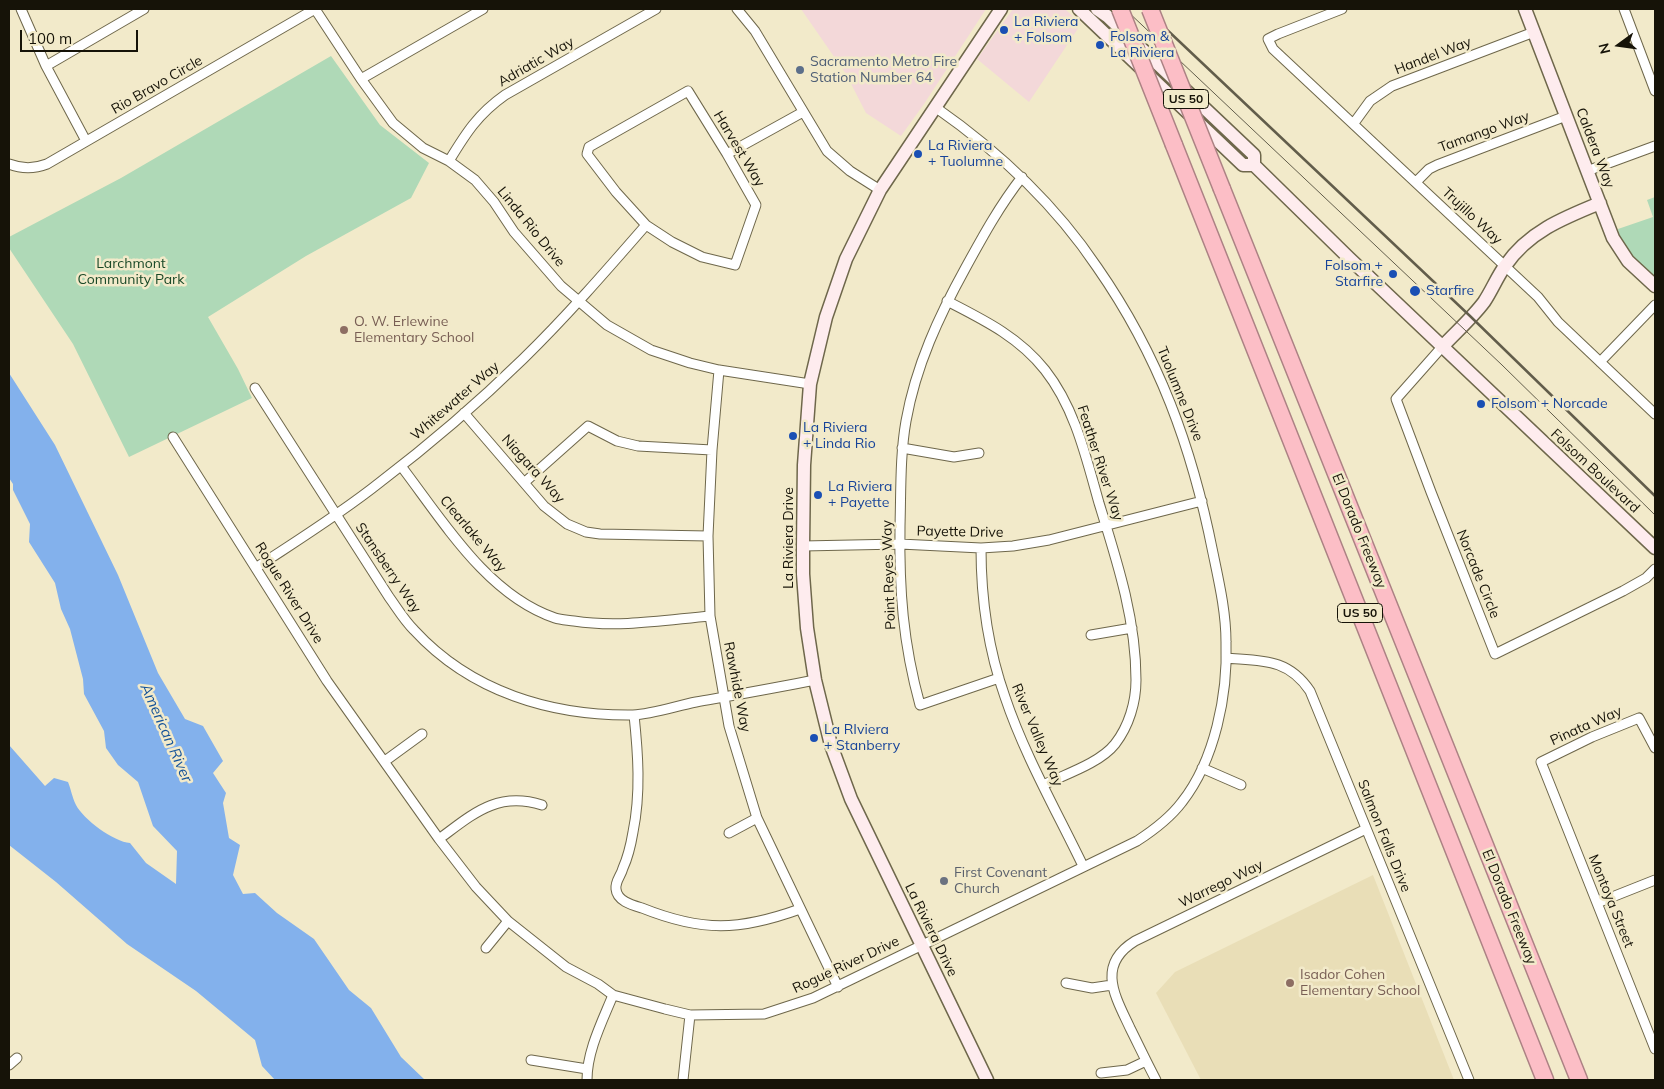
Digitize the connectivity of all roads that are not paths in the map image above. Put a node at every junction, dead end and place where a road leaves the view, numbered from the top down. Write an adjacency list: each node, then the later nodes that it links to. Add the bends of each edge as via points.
1 (21, 9): 16 (street)
2 (144, 9): 16 (street)
3 (315, 9): 17 (street, Linda Rio Drive); 23 (street, Rio Bravo Circle)
4 (483, 9): 17 (street)
5 (656, 9): 26 (street, Adriatic Way, via 490,105 474,122)
6 (737, 9): 20 (street, via 755,31)
7 (1001, 9): 19 (street, La Riviera Drive)
8 (1079, 9): 28 (street, Folsom Boulevard, via 1243,165)
9 (1097, 9): 28 (street, Folsom Boulevard, via 1254,155)
10 (1120, 9): 107 (highway, US 50, bridge)
11 (1150, 9): 108 (highway, El Dorado Freeway / US 50, bridge)
12 (1525, 9): 15 (street, Caldera Way)
13 (1624, 9): 18 (street)
14 (1336, 10): 22 (street, Trujillo Way, via 1268,39 1273,49)
15 (1534, 32): 21 (street, Caldera Way); 22 (street, Handel Way, via 1384,90 1364,108)
16 (46, 66): 23 (street)
17 (361, 79): 26 (street, Linda Rio Drive, via 393,123 423,148)
18 (1655, 91)
19 (935, 107): 30 (street, Tuolumne Drive); 32 (street, La Riviera Drive)
20 (803, 112): 25 (street); 32 (street, via 827,151)
21 (1566, 116): 29 (street, Caldera Way); 31 (street, Tamango Way, via 1437,165)
22 (1354, 123): 31 (street, Trujillo Way)
23 (86, 141): 27 (street, Rio Bravo Circle, via 35,168)
24 (1655, 146): 29 (street)
25 (727, 154): 34 (street, Harvest Way, via 756,205 735,265 702,257); 34 (street, Harvest Way, via 688,91 589,147 587,154 599,172)
26 (449, 161): 38 (street, Linda Rio Drive, via 475,180 514,232)
27 (9, 164)
28 (1254, 165): 40 (street, Folsom Boulevard)
29 (1587, 171): 33 (street, Caldera Way)
30 (1022, 177): 37 (street, Point Reyes Way, via 987,228); 53 (street, Tuolumne Drive, via 1075,236 1129,316 1175,412)
31 (1416, 182): 35 (street, Trujillo Way)
32 (880, 190): 43 (street, La Riviera Drive, via 846,259 826,318)
33 (1600, 204): 35 (street, via 1558,220 1540,231); 36 (street, Caldera Way, via 1622,253)
34 (646, 225): 38 (street, Whitewater Way)
35 (1505, 266): 40 (street, via 1484,302); 41 (street, Trujillo Way)
36 (1655, 286)
37 (947, 301): 48 (street, Point Reyes Way, via 918,368); 55 (street, Feather River Way, via 1008,334 1046,372 1074,422)
38 (579, 302): 42 (street, Linda Rio Drive, via 607,325 651,350); 45 (street, Whitewater Way)
39 (1655, 305): 41 (street)
40 (1442, 347): 60 (street, Folsom Boulevard); 62 (street, Norcade Circle, via 1396,399 1495,654 1623,591)
41 (1600, 362): 46 (street, Trujillo Way)
42 (720, 370): 43 (street, Linda Rio Drive); 49 (street, Rawhide Way)
43 (810, 384): 58 (street, La Riviera Drive)
44 (255, 388): 54 (street, Stansberry Way)
45 (464, 413): 51 (street, Whitewater Way); 52 (street, Niagara Way)
46 (1655, 414)
47 (173, 437): 61 (street, Rogue River Drive)
48 (902, 448): 50 (street, via 954,457); 57 (street, Point Reyes Way)
49 (712, 450): 52 (street, via 638,446 617,441 588,426); 56 (street, Rawhide Way)
50 (979, 453)
51 (401, 466): 54 (street, Whitewater Way); 63 (street, Clearlake Way, via 470,556 492,580 518,600 556,618 590,623 616,624)
52 (525, 482): 56 (street, Niagara Way, via 544,506 567,524 586,532)
53 (1202, 500): 55 (street, Payette Drive); 66 (street, Tuolumne Drive, via 1222,602)
54 (337, 514): 61 (street, Whitewater Way); 70 (street, Stansberry Way, via 388,597 413,630 455,665 520,700 574,712)
55 (1106, 526): 59 (street, Payette Drive, via 1031,544); 64 (street, Feather River Way)
56 (708, 536): 63 (street, Rawhide Way)
57 (900, 544): 58 (street, Payette Drive); 59 (street, Payette Drive); 67 (street, Point Reyes Way, via 902,619 920,705)
58 (803, 546): 68 (street, La Riviera Drive, via 807,628)
59 (981, 548): 67 (street, River Valley Way, via 983,595)
60 (1655, 548)
61 (257, 567): 73 (street, Rogue River Drive, via 328,681)
62 (1655, 569)
63 (710, 616): 69 (street, Rawhide Way)
64 (1132, 628): 65 (street); 76 (street, Feather River Way, via 1136,692 1121,736 1098,759)
65 (1090, 634)
66 (1226, 658): 75 (street, Tuolumne Drive, via 1220,713); 80 (street, Salmon Falls Drive, via 1273,662 1303,681)
67 (998, 678): 76 (street, River Valley Way)
68 (815, 680): 69 (street, Stansberry Way); 88 (street, La Riviera Drive, via 831,745 851,799)
69 (724, 697): 70 (street, Stansberry Way); 79 (street, Rawhide Way, via 729,726)
70 (634, 715): 86 (street, via 639,762 637,805 629,850 616,882 616,891 623,901 680,922 712,926 769,920)
71 (422, 734): 73 (street)
72 (1655, 748): 74 (street, Pinata Way, via 1639,718 1592,736)
73 (385, 761): 82 (street, Rogue River Drive)
74 (1541, 762): 85 (street, Montoya Street)
75 (1202, 768): 77 (street); 83 (street, Tuolumne Drive, via 1183,801 1162,824 1137,841)
76 (1043, 784): 83 (street, River Valley Way)
77 (1241, 785)
78 (542, 805): 82 (street, via 528,800 496,803 481,809)
79 (757, 818): 81 (street); 86 (street, Rawhide Way)
80 (1366, 829): 91 (street, Warrego Way, via 1130,944 1115,962); 106 (street, Salmon Falls Drive)
81 (729, 833)
82 (439, 839): 87 (street, Rogue River Drive, via 476,887)
83 (1083, 866): 88 (street, Tuolumne Drive)
84 (1655, 880): 85 (street)
85 (1597, 903): 95 (street, Montoya Street)
86 (800, 908): 92 (street, Rawhide Way)
87 (508, 921): 89 (street); 93 (street, Rogue River Drive, via 566,967)
88 (922, 945): 92 (street, Rogue River Drive); 104 (street, La Riviera Drive)
89 (486, 948)
90 (1066, 983): 91 (street, via 1092,988)
91 (1112, 985): 98 (street, Warrego Way)
92 (838, 987): 94 (street, Rogue River Drive, via 764,1014)
93 (613, 995): 94 (street, Rogue River Drive); 100 (street)
94 (690, 1015): 103 (street)
95 (1655, 1049)
96 (17, 1058): 99 (street)
97 (531, 1060): 100 (street)
98 (1146, 1061): 101 (street, via 1128,1070); 105 (street, Warrego Way)
99 (9, 1065)
100 (587, 1069): 102 (street)
101 (1101, 1074)
102 (587, 1080)
103 (683, 1080)
104 (987, 1080)
105 (1156, 1080)
106 (1469, 1080)
107 (1545, 1080)
108 (1579, 1080)

